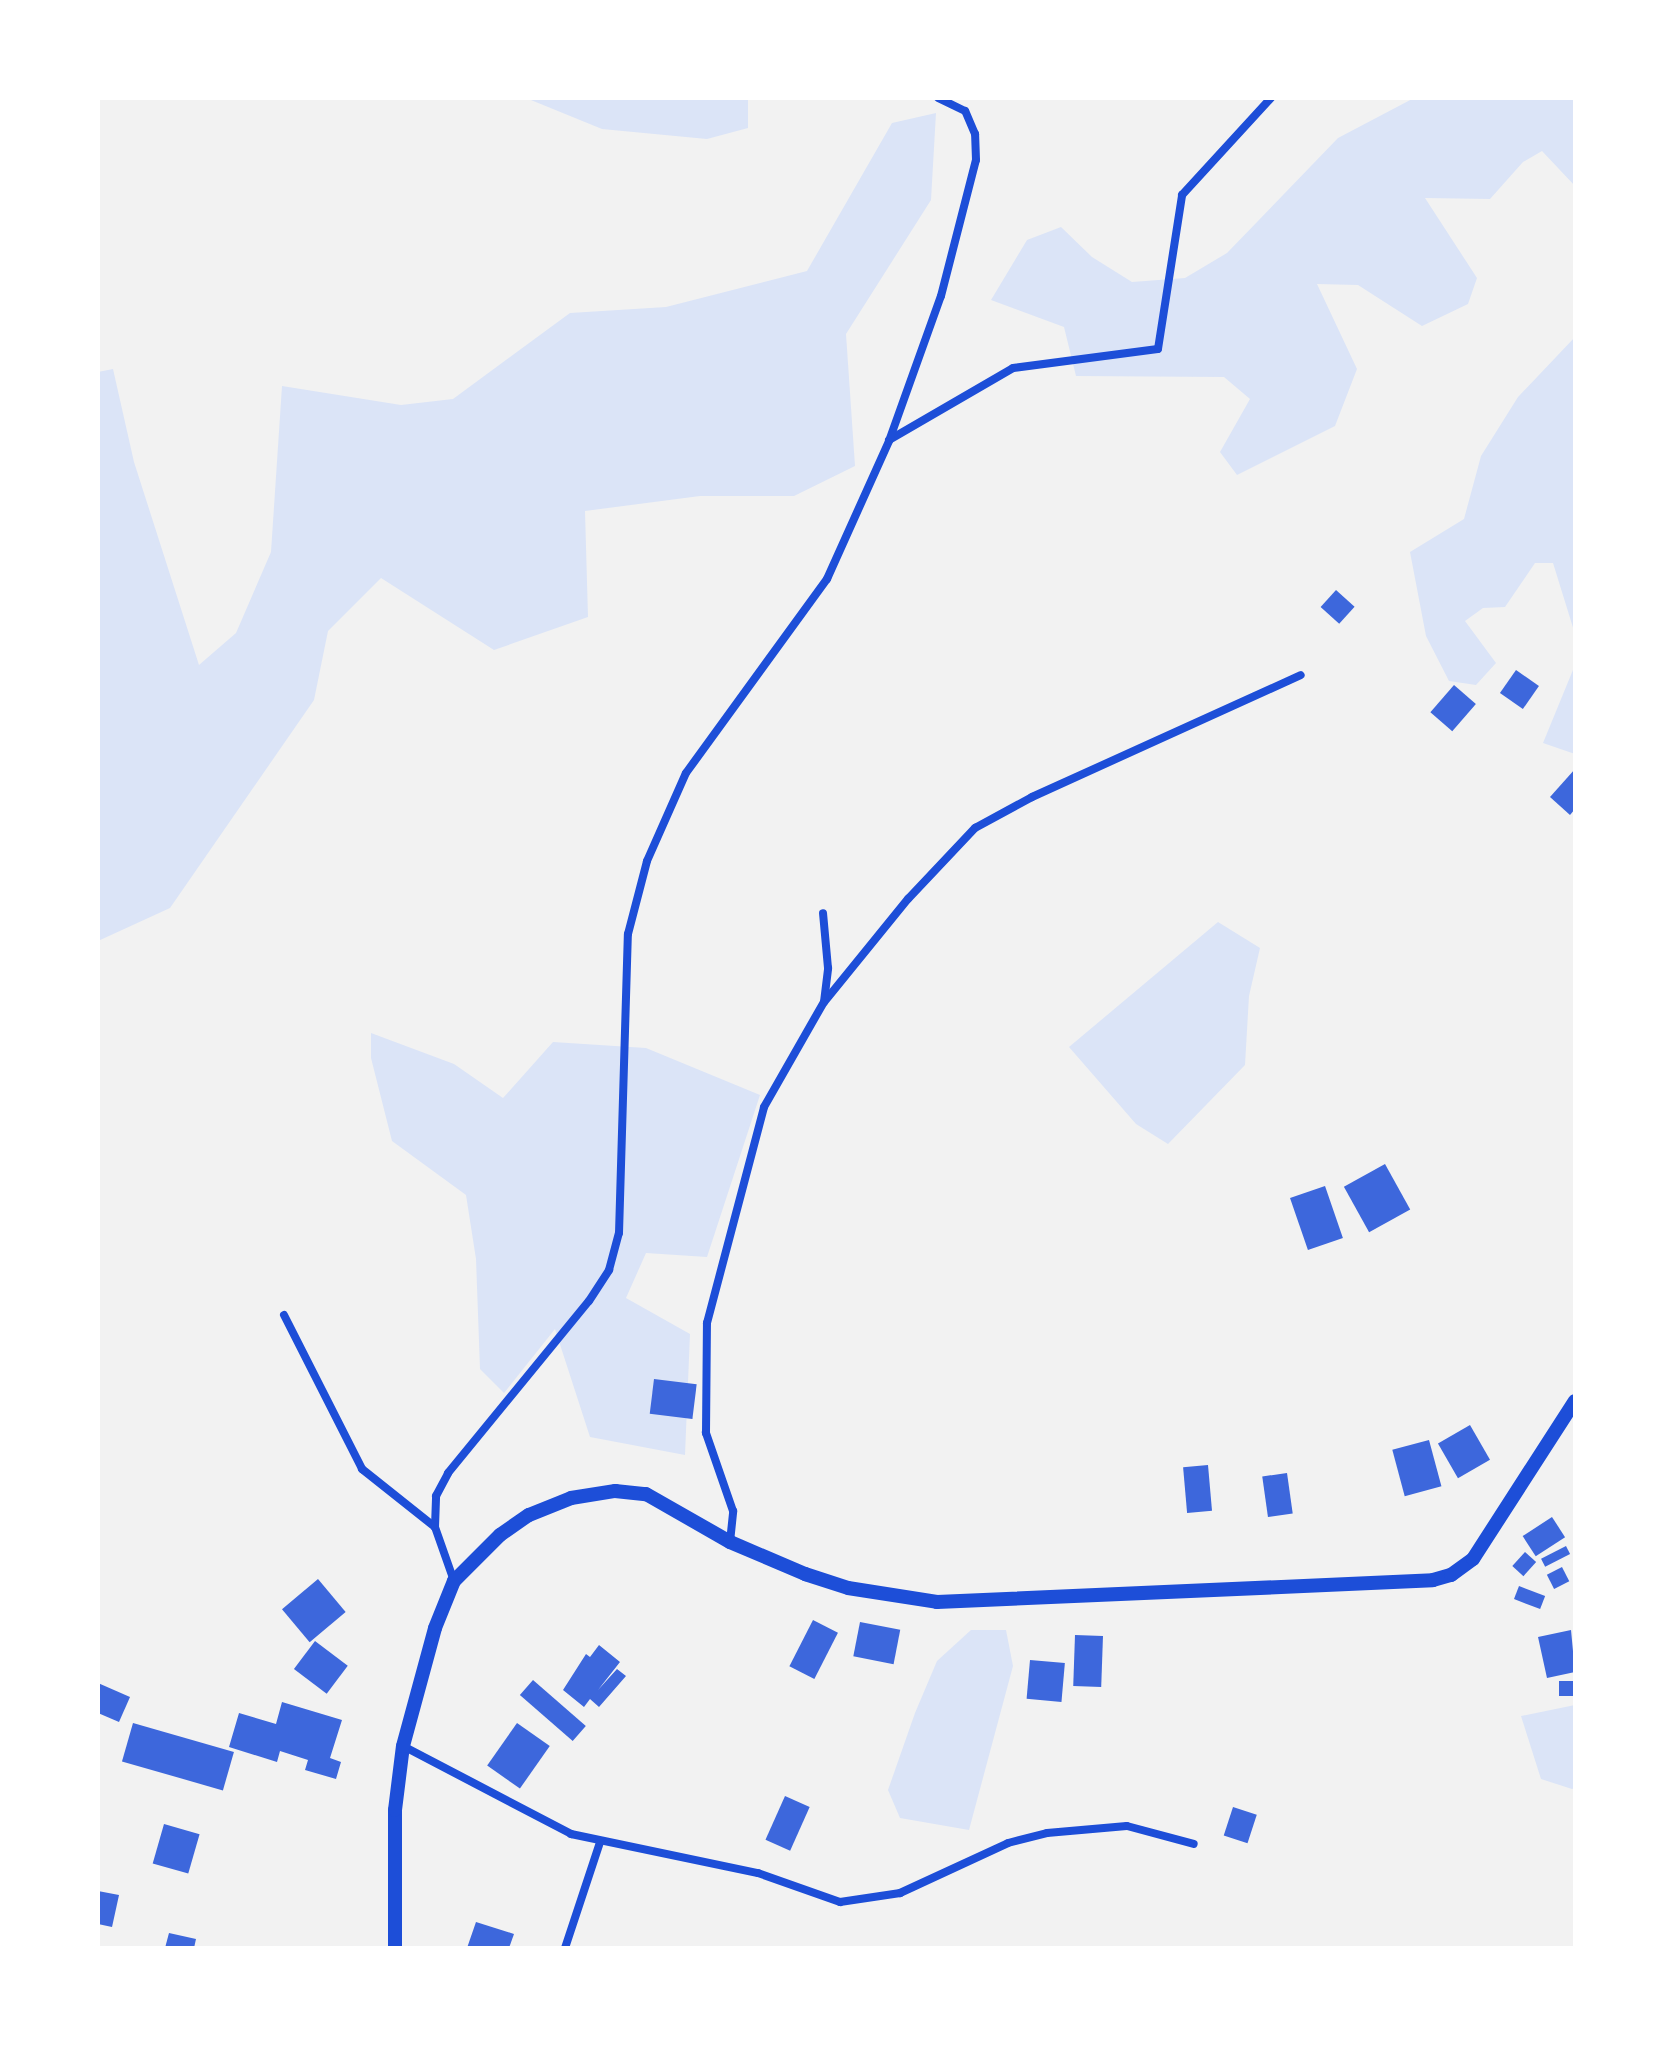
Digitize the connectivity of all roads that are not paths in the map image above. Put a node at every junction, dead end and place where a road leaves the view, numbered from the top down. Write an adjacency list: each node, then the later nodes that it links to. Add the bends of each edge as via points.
1 (938, 98): 3 (street, via 965,111 975,134 976,160 941,296)
2 (1271, 98): 3 (street, via 1182,195 1158,349 1013,368)
3 (889, 441): 9 (street, via 827,579 701,751 664,818 628,934 623,1179 619,1233 609,1270 543,1363 448,1473 436,1496)
4 (1301, 675): 6 (street, via 975,828 908,899)
5 (823, 913): 6 (street, via 828,968)
6 (824, 1002): 10 (street, via 764,1107 707,1323 706,1433 733,1511)
7 (284, 1315): 9 (street, via 362,1469)
8 (1575, 1401): 10 (main road, via 1473,1559 1433,1580 937,1602 848,1588)
9 (435, 1527): 11 (street)
10 (730, 1542): 11 (main road, via 646,1494 615,1491 571,1498 529,1515 500,1535)
11 (454, 1581): 12 (main road, via 435,1628)
12 (403, 1746): 13 (street, via 545,1823); 15 (main road, via 395,1810)
13 (600, 1842): 14 (street, via 758,1873 840,1902 900,1893 1008,1843 1047,1833 1127,1826); 16 (street)
14 (1194, 1844)
15 (395, 1948)
16 (565, 1948)

